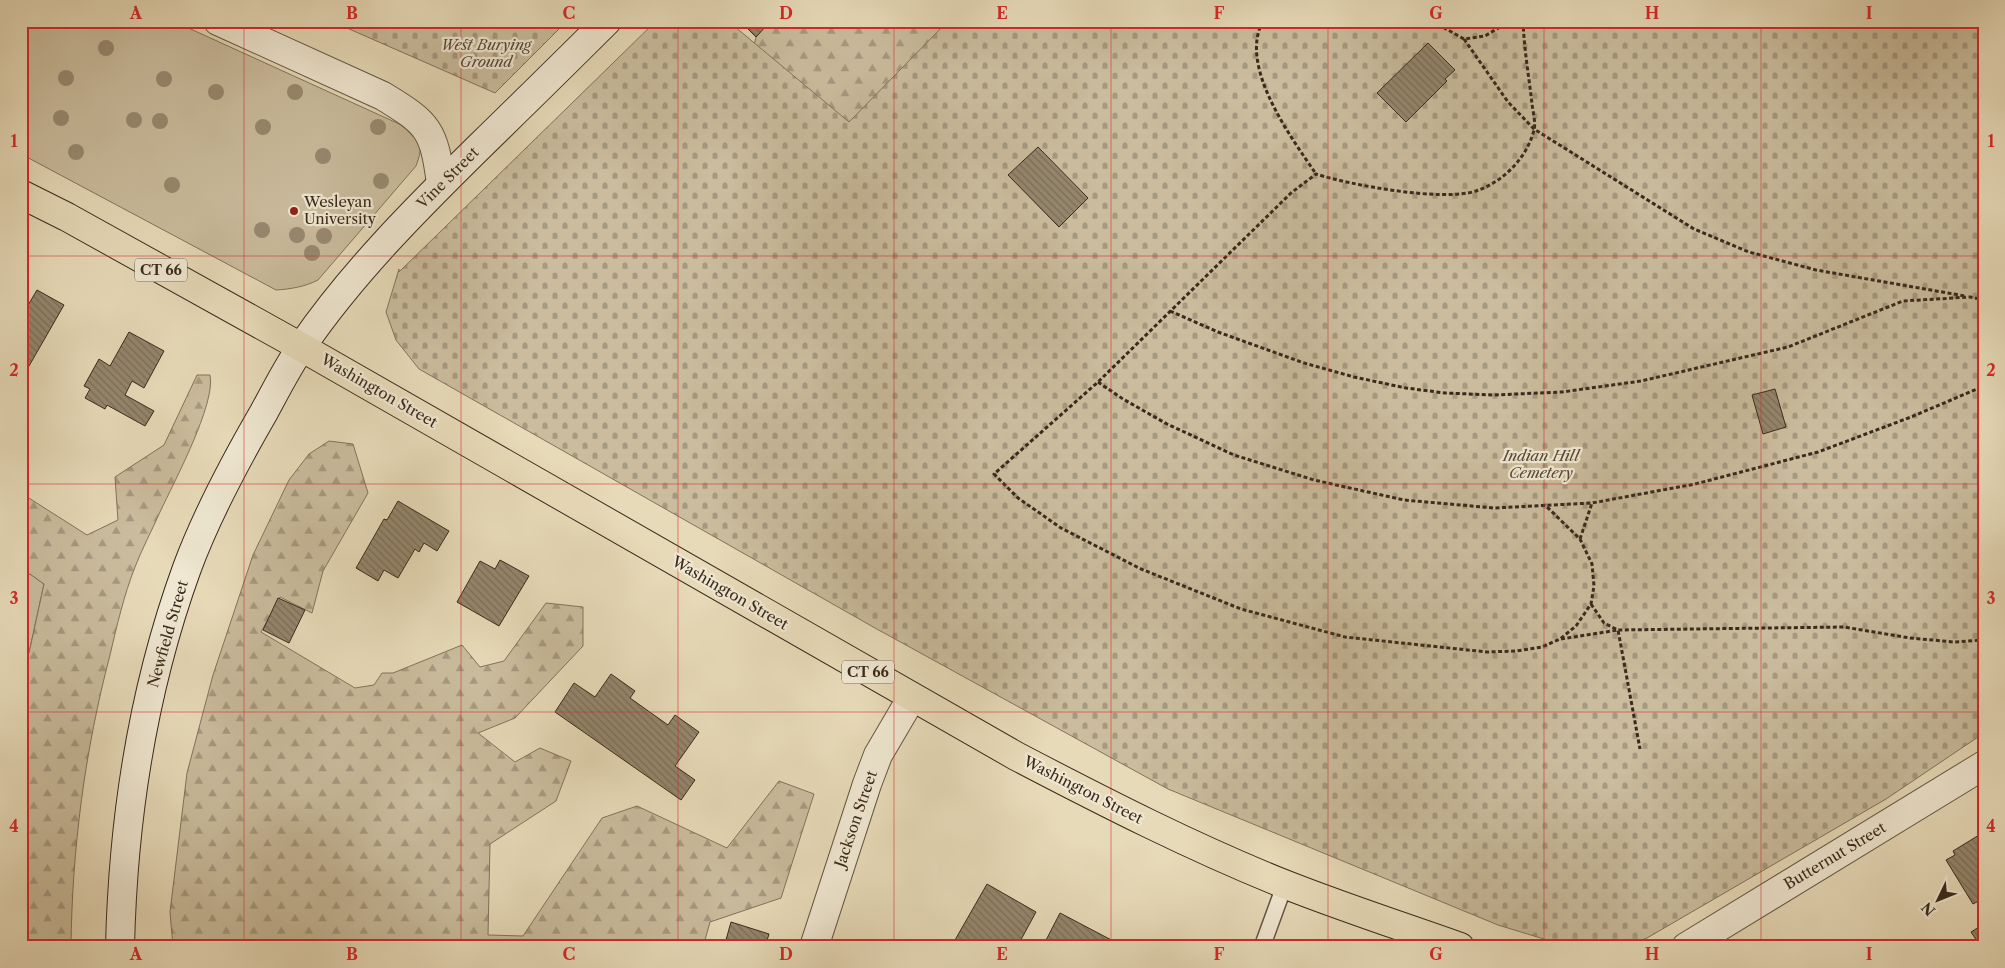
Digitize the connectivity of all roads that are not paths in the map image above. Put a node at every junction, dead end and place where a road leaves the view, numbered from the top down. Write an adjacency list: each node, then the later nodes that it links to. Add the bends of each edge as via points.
1 (218, 21): 3 (street, via 399,106 422,123 433,139)
2 (607, 21): 3 (street, Vine Street)
3 (441, 184): 5 (street, Vine Street, via 366,264)
4 (21, 194): 5 (highway, Washington Street / CT 66)
5 (301, 347): 6 (highway, Washington Street / CT 66); 9 (street, Newfield Street, via 215,504 188,566 168,626 136,761 121,900)
6 (912, 697): 8 (highway, Washington Street / CT 66, via 1116,808); 10 (street, Jackson Street, via 872,770)
7 (1984, 765): 13 (street, Butternut Street)
8 (1284, 884): 11 (lane); 12 (highway, Washington Street / CT 66)
9 (120, 947)
10 (814, 947)
11 (1262, 947)
12 (1460, 947)
13 (1686, 947)

